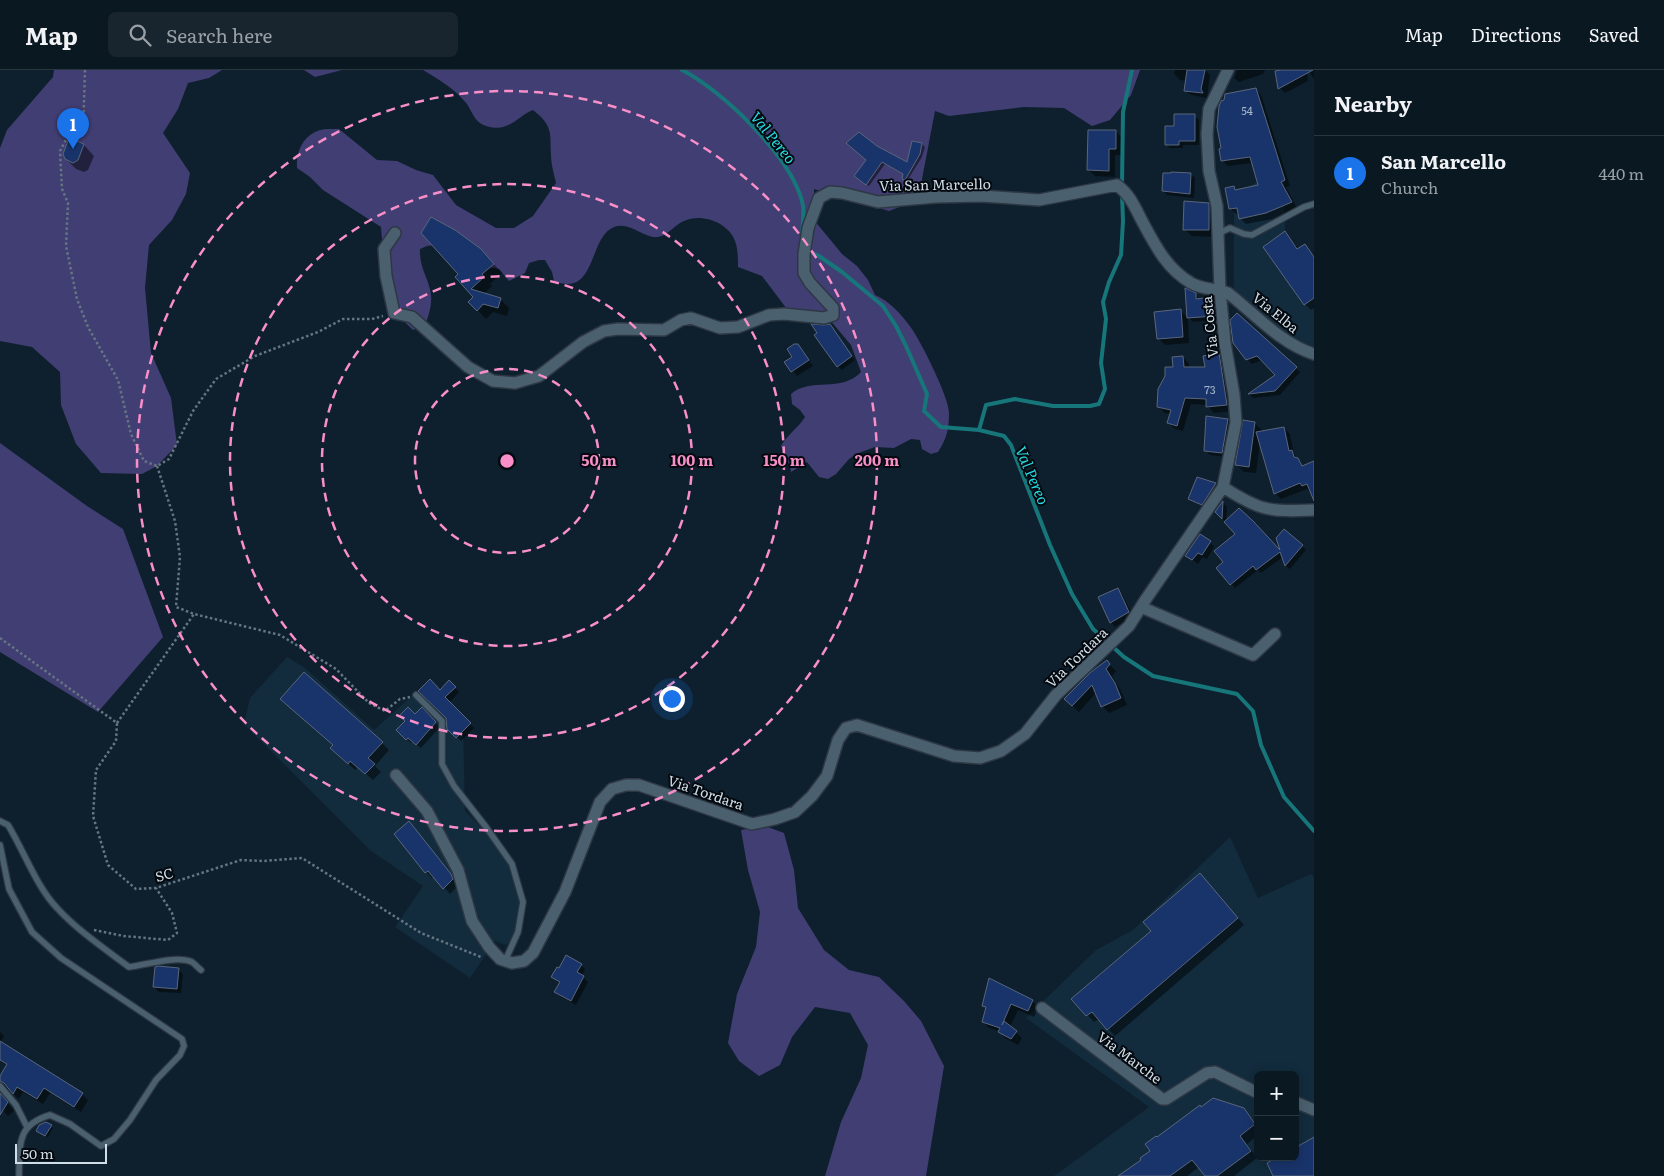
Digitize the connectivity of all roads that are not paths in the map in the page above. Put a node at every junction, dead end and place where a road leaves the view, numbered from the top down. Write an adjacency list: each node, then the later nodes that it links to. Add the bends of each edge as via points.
1 (1228, 70): 4 (street, Via Costa, via 1209,109 1207,134 1209,172)
2 (1314, 204): 4 (lane, via 1252,235 1230,228)
3 (395, 233): 5 (street, Via San Marcello, via 384,249 394,313 412,317 468,367 493,381 515,383 539,376 583,342 604,331 664,330 691,318 720,328 738,327 784,314 824,318 833,315 833,308 804,273 808,228 820,198 830,192 878,202 936,196 1039,200 1117,185 1128,193 1172,269 1192,284)
4 (1219, 233): 5 (street, Via Costa)
5 (1220, 290): 6 (street, Via Elba, via 1235,298 1282,338 1300,350); 7 (street, Via Costa, via 1236,422)
6 (1314, 354)
7 (1223, 487): 8 (street, via 1264,509); 9 (street, Via Tordara)
8 (1314, 510)
9 (1141, 607): 10 (street, via 1254,655); 15 (street, Via Tordara, via 1130,626 1056,695 1025,734 1001,751 980,758 954,756 857,725 846,728 838,740 827,776 812,796 795,812 752,824 639,786 612,788 600,802 565,892 533,953 524,961 512,963)
10 (1275, 634)
11 (416, 695): 15 (lane, via 442,720 442,764 454,786 512,864 523,902 518,932)
12 (396, 775): 15 (street, via 427,811 458,870 472,922 489,947)
13 (0, 821): 16 (lane, via 8,824 57,908 102,947 129,967 168,959 192,962)
14 (0, 845): 22 (lane, via 9,889 32,932 61,958 182,1039 184,1046 114,1139 100,1146 70,1124 50,1115 36,1119)
15 (503, 960)
16 (201, 970)
17 (1042, 1008): 19 (street, Via Marche, via 1162,1100 1207,1073 1215,1072)
18 (0, 1086): 22 (lane, via 16,1105)
19 (1254, 1092)
20 (1299, 1104): 21 (street)
21 (1314, 1110)
22 (27, 1127): 23 (lane, via 20,1144)
23 (20, 1176)

